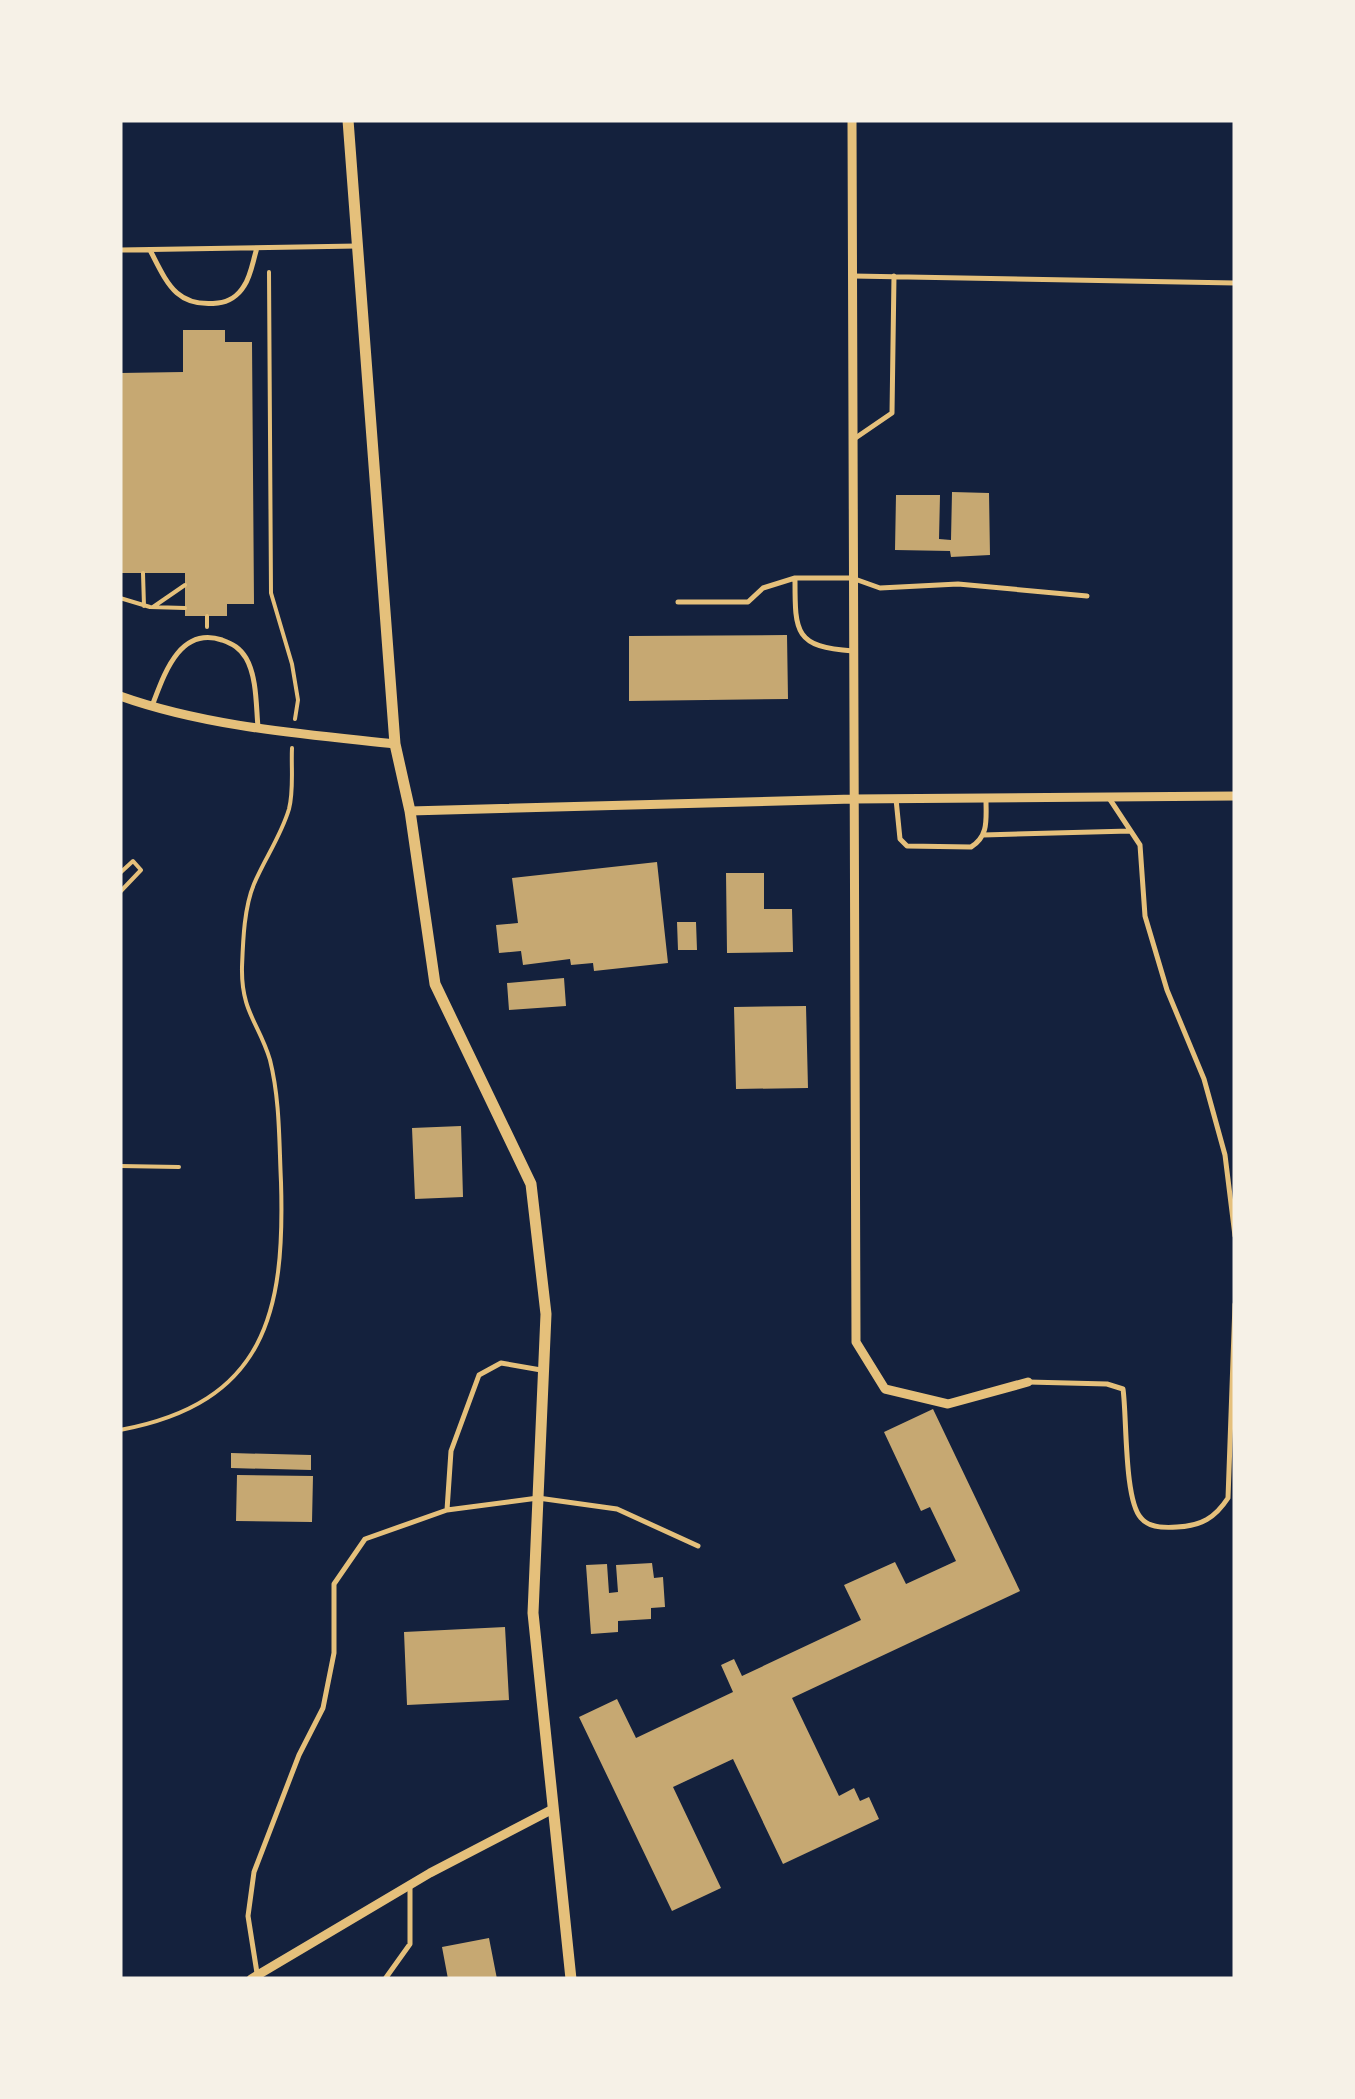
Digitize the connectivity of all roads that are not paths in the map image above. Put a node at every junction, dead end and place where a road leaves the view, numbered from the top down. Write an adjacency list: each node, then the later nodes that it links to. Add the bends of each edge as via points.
1 (348, 120): 3 (street)
2 (852, 120): 7 (street)
3 (357, 246): 4 (lane); 19 (street)
4 (257, 248): 6 (lane); 6 (lane, via 244,286 228,302 201,305 182,302)
5 (120, 250): 6 (lane)
6 (150, 250)
7 (852, 276): 8 (lane); 10 (street)
8 (894, 276): 9 (lane); 10 (lane, via 892,412)
9 (1235, 283)
10 (853, 440): 12 (street)
11 (795, 578): 12 (lane); 14 (lane, via 764,588 748,602); 15 (lane, via 795,626 816,648)
12 (852, 578): 13 (lane, via 880,588 958,584); 15 (street)
13 (1087, 596)
14 (678, 602)
15 (852, 651): 23 (street)
16 (120, 696): 17 (street)
17 (151, 707): 18 (street); 18 (lane, via 175,654 191,641 216,638 236,644 248,660)
18 (258, 727): 19 (street)
19 (395, 744): 25 (street)
20 (1235, 796): 22 (street)
21 (986, 798): 22 (street); 24 (street); 27 (lane)
22 (1109, 798): 26 (lane)
23 (853, 799): 24 (street); 25 (street); 31 (street, via 856,1342 885,1390 948,1404)
24 (896, 799): 27 (lane, via 900,839 907,846 970,847)
25 (410, 811): 30 (street, via 435,984 531,1184 546,1314)
26 (1132, 830): 27 (lane); 28 (lane, via 1140,844 1145,916 1225,1155)
27 (983, 835)
28 (1235, 1236)
29 (1235, 1304): 31 (lane, via 1228,1498 1203,1523 1158,1527 1142,1520 1132,1504 1122,1389)
30 (543, 1370): 32 (street); 33 (lane, via 501,1363 479,1375 451,1451)
31 (1028, 1382)
32 (538, 1498): 33 (lane); 34 (lane, via 617,1509); 35 (street, via 533,1613)
33 (447, 1510): 37 (lane, via 365,1539 334,1584 334,1653 323,1708 254,1872 248,1916)
34 (698, 1546)
35 (552, 1810): 36 (street); 39 (street)
36 (410, 1885): 37 (street); 38 (lane, via 410,1944)
37 (254, 1977)
38 (385, 1979)
39 (572, 1979)

